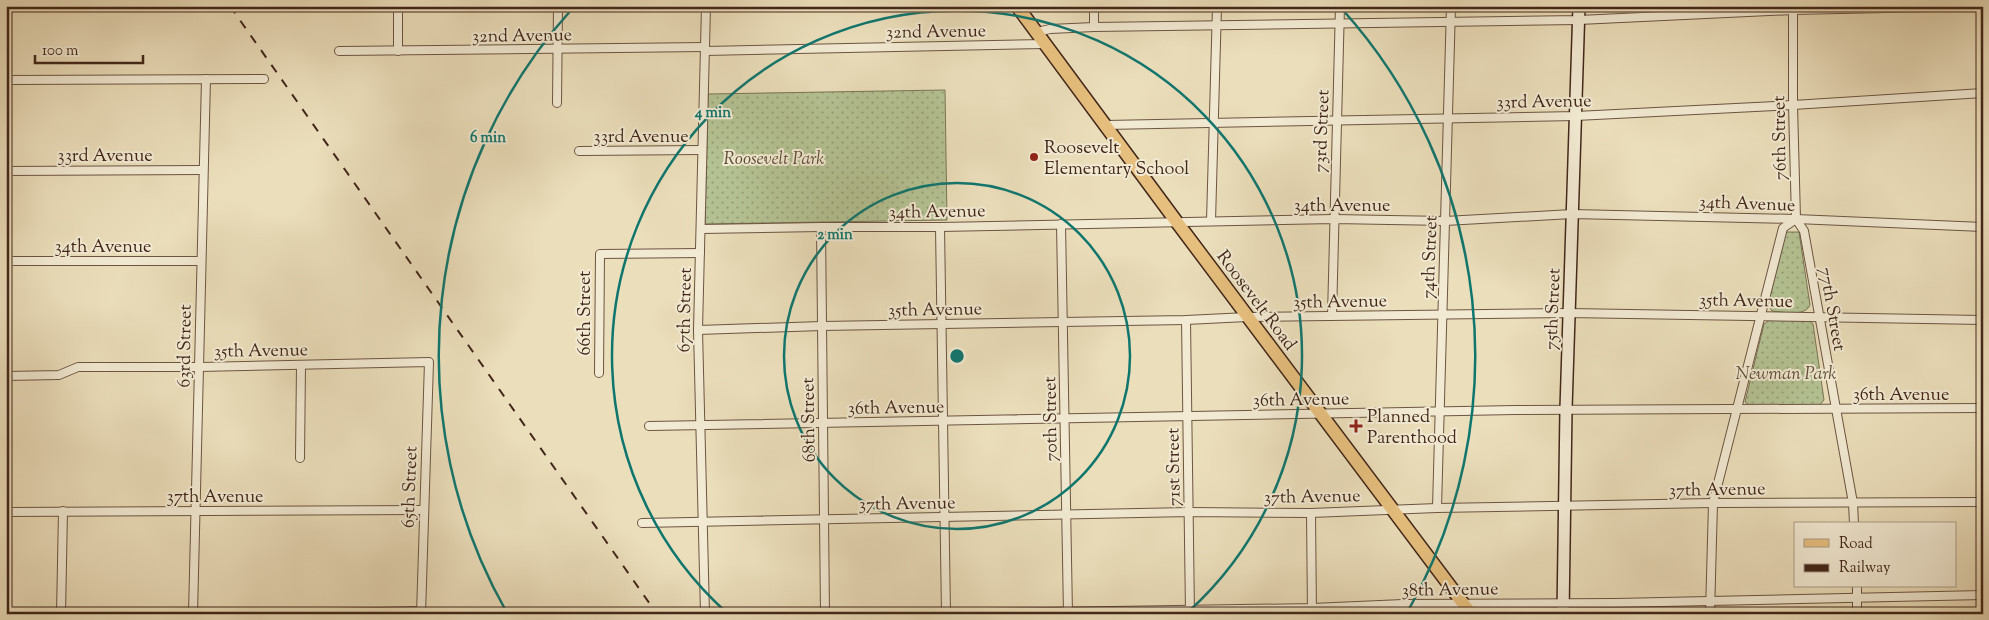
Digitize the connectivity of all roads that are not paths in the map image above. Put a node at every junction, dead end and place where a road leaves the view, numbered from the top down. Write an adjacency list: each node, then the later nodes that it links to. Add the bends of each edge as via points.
1 (398, 6): 22 (street)
2 (558, 6): 19 (street)
3 (706, 6): 20 (street, 67th Street)
4 (1018, 6): 17 (main road, Roosevelt Road)
5 (1094, 6): 16 (street)
6 (1217, 6): 15 (street)
7 (1340, 6): 14 (street, 73rd Street)
8 (1451, 6): 13 (street, 74th Street)
9 (1579, 6): 12 (street, 75th Street)
10 (1983, 6): 11 (street)
11 (1793, 8): 12 (street); 28 (street, 76th Street)
12 (1579, 20): 13 (street); 29 (street, 75th Street)
13 (1451, 22): 14 (street); 30 (street, 74th Street)
14 (1340, 24): 15 (street); 31 (street, 73rd Street)
15 (1216, 26): 16 (street); 32 (street)
16 (1094, 27): 17 (street)
17 (1037, 32): 18 (main road, Roosevelt Road)
18 (1046, 44): 20 (street, 32nd Avenue); 33 (main road, Roosevelt Road)
19 (557, 49): 20 (street, 32nd Avenue); 22 (street, 32nd Avenue); 27 (street)
20 (705, 49): 34 (street, 67th Street)
21 (339, 51): 22 (street, 32nd Avenue)
22 (398, 51)
23 (264, 78): 24 (street)
24 (206, 79): 25 (street); 36 (street, 63rd Street)
25 (6, 80)
26 (1983, 92): 28 (street, 33rd Avenue)
27 (557, 103)
28 (1793, 105): 29 (street, 33rd Avenue); 40 (street, 76th Street)
29 (1576, 116): 30 (street, 33rd Avenue); 38 (street, 75th Street)
30 (1449, 118): 31 (street, 33rd Avenue); 43 (street, 74th Street)
31 (1337, 120): 32 (street, 33rd Avenue); 39 (street, 73rd Street)
32 (1214, 124): 33 (street, 33rd Avenue); 42 (street)
33 (1106, 125): 41 (main road, Roosevelt Road)
34 (702, 150): 35 (street, 33rd Avenue); 48 (street, 67th Street)
35 (579, 151)
36 (203, 170): 37 (street, 33rd Avenue); 50 (street, 63rd Street)
37 (6, 171)
38 (1572, 214): 40 (street, 34th Avenue); 43 (street, 34th Avenue); 52 (street, 75th Street)
39 (1334, 219): 42 (street, 34th Avenue); 43 (street, 34th Avenue); 55 (street, 73rd Street)
40 (1796, 219): 47 (street, 34th Avenue); 54 (street, via 1784,228); 57 (street, 77th Street, via 1804,231)
41 (1176, 221): 42 (street, 34th Avenue); 44 (street, 34th Avenue); 56 (main road, Roosevelt Road)
42 (1211, 221)
43 (1445, 221): 53 (street, 74th Street)
44 (1062, 224): 46 (street, 34th Avenue); 60 (street, 70th Street)
45 (821, 227): 46 (street, 34th Avenue); 48 (street, 34th Avenue); 62 (street, 68th Street)
46 (940, 227): 61 (street)
47 (1983, 227)
48 (701, 229): 49 (street, 67th Street)
49 (700, 253): 63 (street, 67th Street); 67 (street, 66th Street, via 600,254)
50 (200, 261): 51 (street, 34th Avenue); 66 (street, 63rd Street)
51 (6, 262)
52 (1569, 313): 53 (street, 35th Avenue); 54 (street, 35th Avenue); 72 (street, 75th Street)
53 (1442, 314): 55 (street, 35th Avenue); 73 (street, 74th Street)
54 (1762, 315): 57 (street, 35th Avenue); 69 (street)
55 (1332, 316): 56 (street, 35th Avenue)
56 (1247, 317): 58 (street, 35th Avenue); 74 (main road, Roosevelt Road)
57 (1820, 317): 59 (street, 35th Avenue); 71 (street, 77th Street)
58 (1186, 320): 60 (street, 35th Avenue); 75 (street, 71st Street)
59 (1983, 320)
60 (1064, 323): 61 (street, 35th Avenue); 76 (street, 70th Street)
61 (942, 324): 62 (street, 35th Avenue); 77 (street)
62 (822, 326): 63 (street, 35th Avenue); 78 (street, 68th Street)
63 (698, 330): 79 (street, 67th Street)
64 (429, 362): 65 (street, 35th Avenue); 88 (street, 65th Street)
65 (302, 365): 66 (street, 35th Avenue); 81 (street)
66 (199, 366): 68 (street, 35th Avenue, via 78,367 59,375); 91 (street, 63rd Street)
67 (599, 373)
68 (6, 376)
69 (1738, 408): 71 (street, 36th Avenue); 72 (street, 36th Avenue); 83 (street)
70 (1983, 408): 71 (street, 36th Avenue)
71 (1835, 409): 84 (street, 77th Street)
72 (1566, 410): 73 (street, 36th Avenue); 85 (street, 75th Street)
73 (1440, 412): 74 (street, 36th Avenue); 86 (street, 74th Street)
74 (1322, 414): 75 (street, 36th Avenue); 87 (main road, Roosevelt Road)
75 (1187, 417): 76 (street, 36th Avenue); 92 (street, 71st Street)
76 (1066, 418): 77 (street, 36th Avenue); 94 (street, 70th Street)
77 (942, 421): 78 (street, 36th Avenue); 95 (street)
78 (823, 424): 79 (street, 36th Avenue); 96 (street, 68th Street)
79 (700, 425): 80 (street, 36th Avenue); 97 (street, 67th Street)
80 (649, 426)
81 (300, 458)
82 (1983, 502): 84 (street, 37th Avenue)
83 (1713, 503): 84 (street, 37th Avenue); 85 (street, 37th Avenue); 103 (street)
84 (1853, 503): 98 (street, 77th Street)
85 (1564, 507): 86 (street, 37th Avenue); 105 (street, 75th Street)
86 (1437, 508): 87 (street, 37th Avenue)
87 (1392, 509): 93 (street, 37th Avenue); 104 (main road, Roosevelt Road)
88 (423, 510): 91 (street, 37th Avenue); 109 (street, 65th Street)
89 (6, 512): 90 (street, 37th Avenue)
90 (63, 512): 91 (street, 37th Avenue); 111 (street)
91 (195, 512): 112 (street, 63rd Street)
92 (1188, 512): 93 (street, 37th Avenue); 94 (street, 37th Avenue); 106 (street, 71st Street)
93 (1311, 513): 107 (street)
94 (1067, 514): 95 (street, 37th Avenue); 108 (street, 70th Street)
95 (945, 518): 96 (street, 37th Avenue); 110 (street)
96 (824, 519): 97 (street, 37th Avenue); 115 (street, 68th Street)
97 (702, 522): 99 (street, 37th Avenue); 114 (street, 67th Street)
98 (1854, 522)
99 (642, 523)
100 (1857, 588): 102 (street)
101 (1983, 595): 102 (street, 38th Avenue)
102 (1857, 597): 103 (street, 38th Avenue); 118 (street)
103 (1711, 601): 105 (street, 38th Avenue); 117 (street)
104 (1467, 609): 105 (street, 38th Avenue); 107 (street, 38th Avenue)
105 (1563, 609)
106 (1190, 611): 107 (street, 38th Avenue); 108 (street, 38th Avenue)
107 (1312, 611)
108 (1068, 612): 110 (street, 38th Avenue)
109 (421, 613): 113 (street)
110 (946, 613): 116 (street, 38th Avenue)
111 (61, 614)
112 (194, 614)
113 (290, 614)
114 (705, 614)
115 (826, 614)
116 (918, 614)
117 (1710, 614)
118 (1857, 614)

